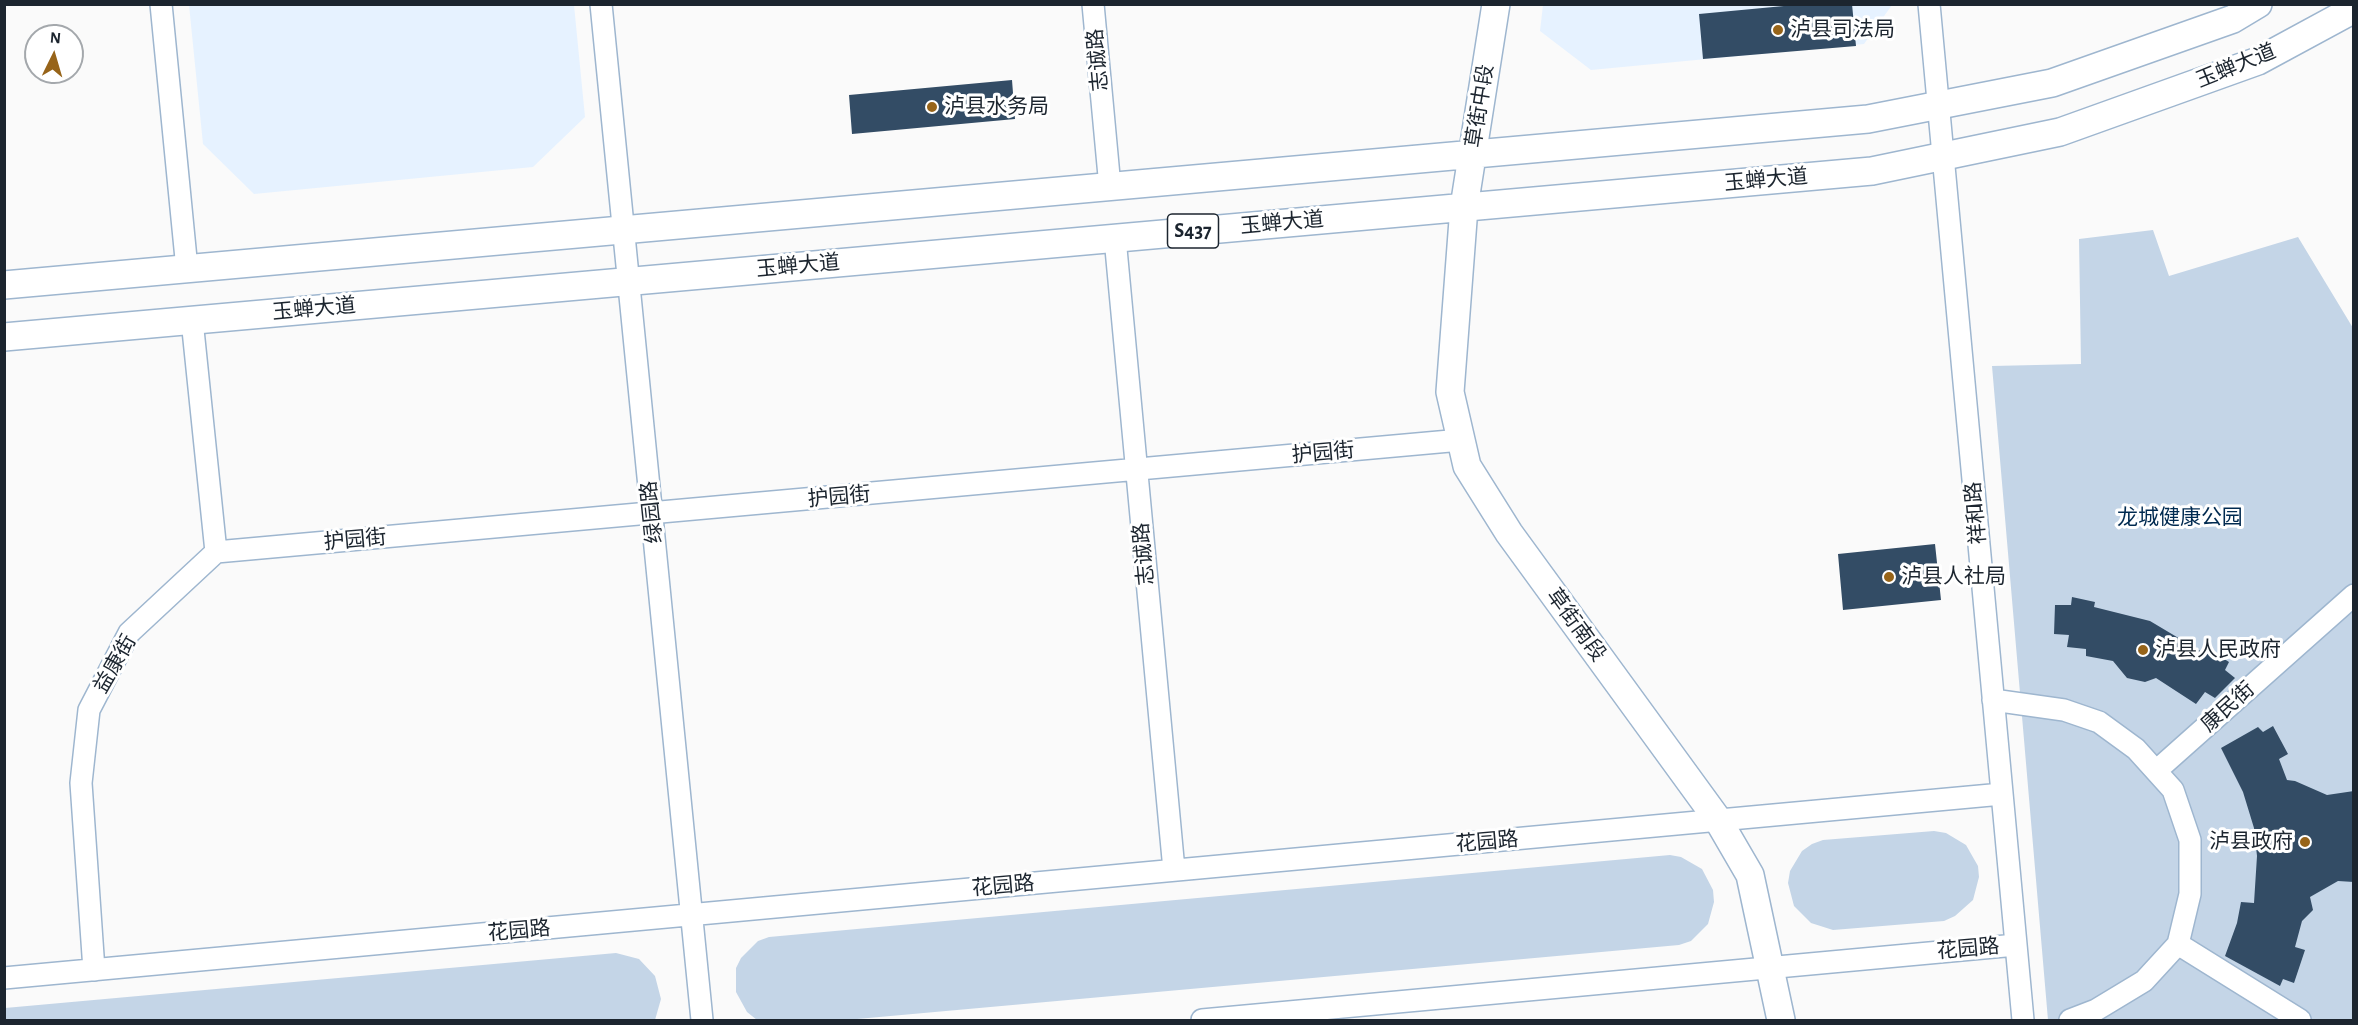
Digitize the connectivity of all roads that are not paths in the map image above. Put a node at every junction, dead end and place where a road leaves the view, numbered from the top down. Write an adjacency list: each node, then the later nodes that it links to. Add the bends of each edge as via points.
1 (161, 4): 15 (street)
2 (601, 4): 13 (street, 绿园路)
3 (1093, 4): 11 (street, 志诚路)
4 (1496, 4): 9 (main road, 草街中段)
5 (1929, 4): 8 (street, 祥和路)
6 (2258, 4): 8 (main road, via 2233,19 2052,83)
7 (2354, 9): 10 (main road, 玉蝉大道 / S437, via 2258,61 2060,132)
8 (1938, 105): 9 (main road, via 1868,119); 10 (street, 祥和路)
9 (1472, 154): 11 (main road); 12 (main road, 草街中段)
10 (1943, 156): 12 (main road, 玉蝉大道 / S437, via 1872,171); 25 (street, 祥和路)
11 (1110, 187): 13 (main road)
12 (1464, 207): 14 (main road, 玉蝉大道 / S437); 20 (main road, 草街南段, via 1450,392)
13 (624, 230): 15 (main road); 16 (street, 绿园路)
14 (1114, 238): 16 (main road, 玉蝉大道 / S437); 21 (street, 志诚路)
15 (187, 269): 17 (main road)
16 (629, 282): 18 (main road, 玉蝉大道 / S437); 22 (street, 绿园路)
17 (4, 285)
18 (192, 320): 19 (main road, 玉蝉大道 / S437); 23 (street)
19 (4, 337)
20 (1461, 440): 21 (street, 护园街); 28 (main road, 草街南段, via 1467,466 1509,533)
21 (1136, 470): 22 (street, 护园街); 29 (street, 志诚路)
22 (652, 513): 23 (street, 护园街); 30 (street, 绿园路)
23 (216, 552): 34 (street, 益康街, via 129,633 89,710 81,783)
24 (2354, 595): 26 (street, 康民街)
25 (1994, 700): 26 (street, via 2064,710 2099,722 2136,749); 27 (street, 祥和路)
26 (2156, 771): 31 (street, via 2173,790 2190,840 2190,894)
27 (2002, 795): 28 (street, 花园路); 32 (street, 祥和路)
28 (1718, 820): 29 (street, 花园路); 33 (main road, 草街南段, via 1750,875)
29 (1174, 870): 30 (street, 花园路)
30 (692, 915): 34 (street, 花园路); 36 (street, 绿园路)
31 (2178, 944): 40 (street, via 2144,981 2096,1010); 41 (street)
32 (2016, 945): 33 (street, 花园路); 39 (street, 祥和路)
33 (1770, 968): 37 (street, 花园路); 38 (main road, 草街南段)
34 (94, 970): 35 (street, 花园路)
35 (4, 978)
36 (702, 1020)
37 (1202, 1020)
38 (1781, 1020)
39 (2023, 1020)
40 (2070, 1020)
41 (2300, 1020)

